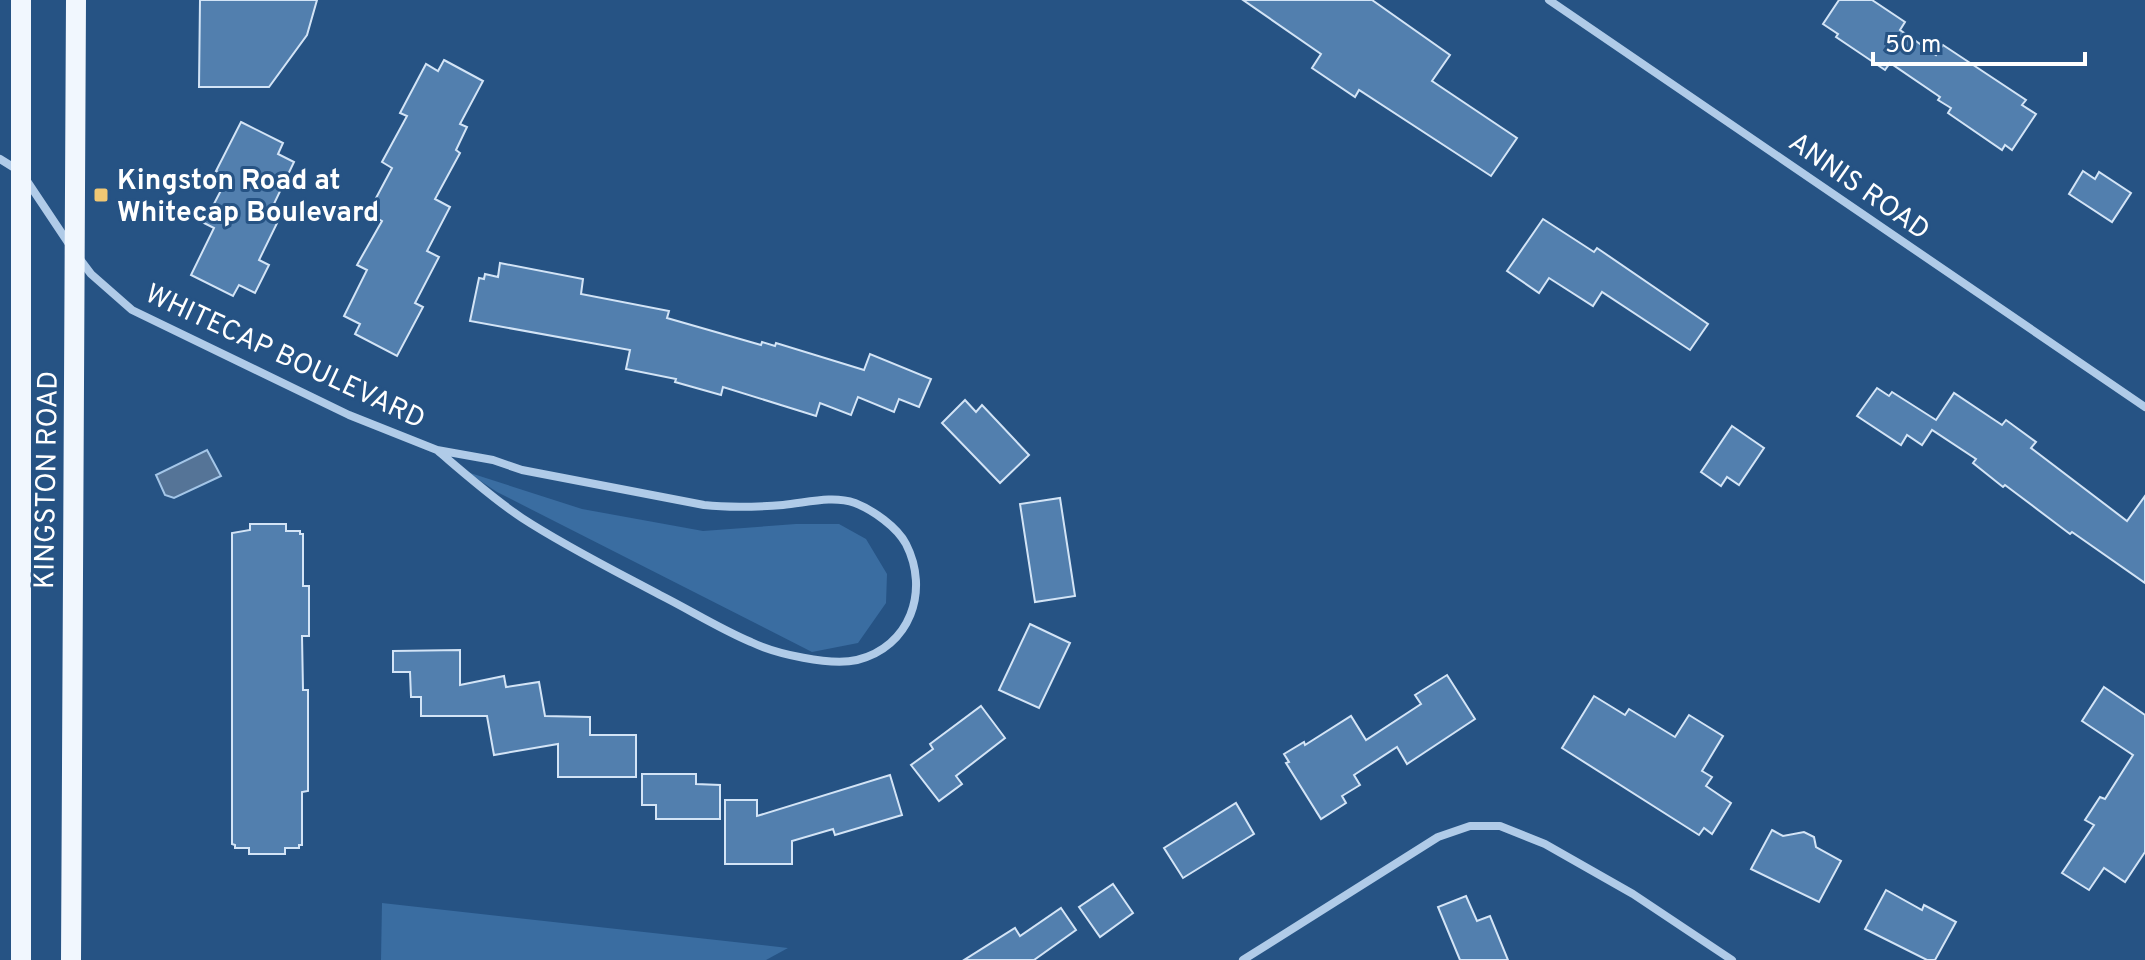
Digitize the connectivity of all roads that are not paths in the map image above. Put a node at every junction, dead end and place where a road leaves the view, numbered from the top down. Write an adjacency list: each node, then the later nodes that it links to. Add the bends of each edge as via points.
1 (21, 0): 5 (main road, KINGSTON ROAD)
2 (76, 0): 6 (main road, KINGSTON ROAD)
3 (1549, 0): 7 (street, ANNIS ROAD)
4 (0, 159): 5 (street)
5 (21, 172): 6 (street, WHITECAP BOULEVARD); 9 (main road, KINGSTON ROAD)
6 (75, 252): 8 (street, WHITECAP BOULEVARD, via 91,274 132,310 349,415); 10 (main road, KINGSTON ROAD)
7 (2145, 407)
8 (437, 450): 8 (street, WHITECAP BOULEVARD, via 522,518 753,644 815,661 857,660 882,651 909,622 915,584 906,545 897,532 853,502 821,499 734,508)
9 (21, 960)
10 (71, 960)
11 (1243, 960): 12 (street, via 1438,837 1470,826 1500,826 1570,857)
12 (1732, 960)

